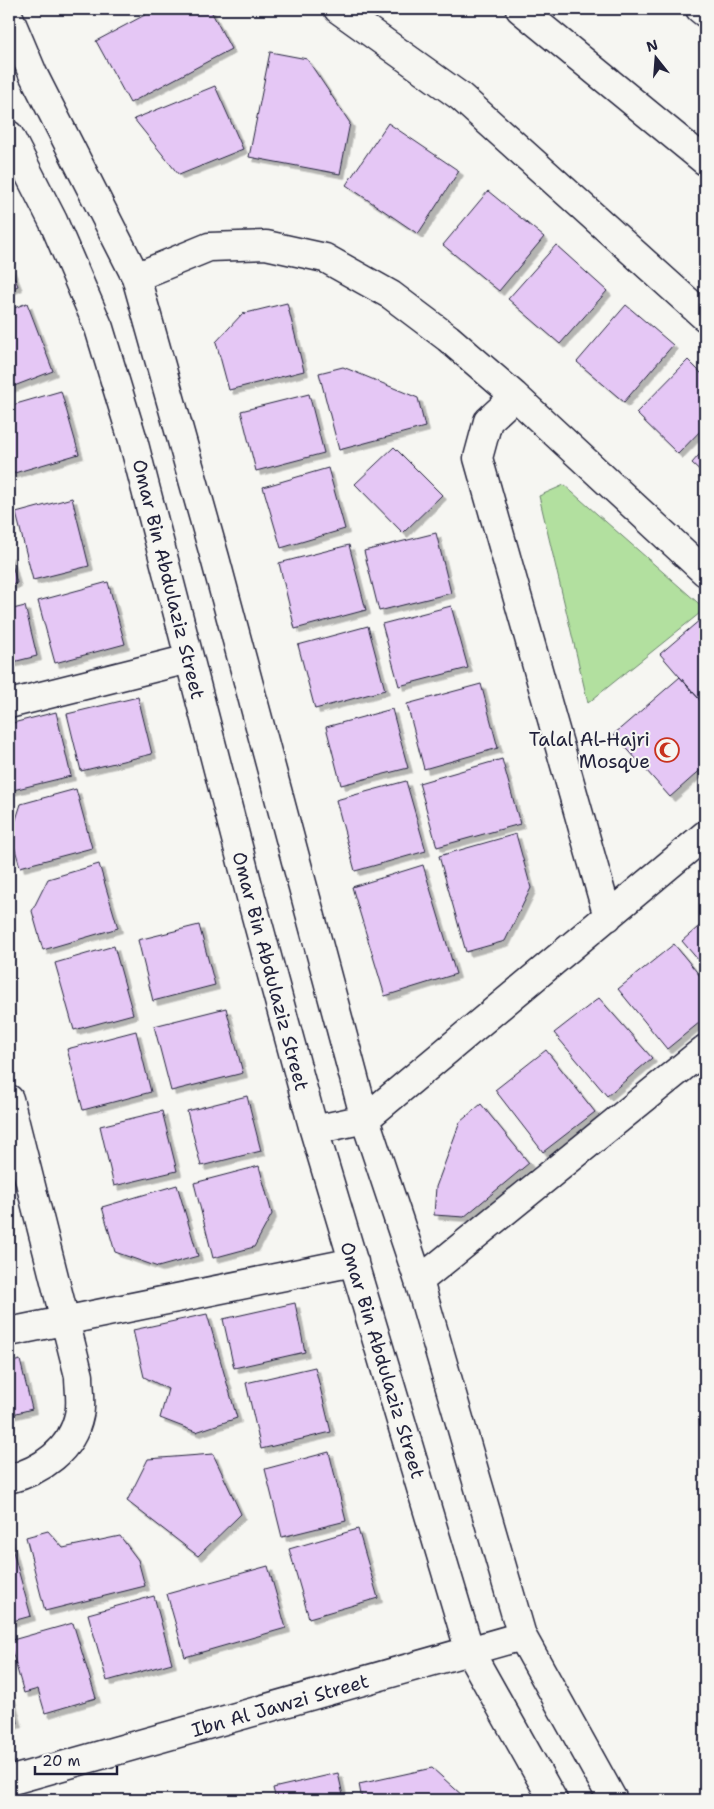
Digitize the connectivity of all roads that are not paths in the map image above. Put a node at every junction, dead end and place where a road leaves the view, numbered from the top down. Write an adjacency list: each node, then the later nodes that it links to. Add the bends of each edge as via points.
1 (338, 9): 9 (main road, via 461,97)
2 (520, 9): 7 (main road)
3 (700, 9): 4 (main road)
4 (705, 13)
5 (9, 17): 8 (main road, via 33,74)
6 (9, 135): 12 (main road, Omar Bin Abdulaziz Street, via 53,221 99,328 133,440)
7 (705, 161)
8 (136, 277): 10 (main road, via 209,247 266,246 325,258 391,295 448,338); 18 (main road)
9 (705, 317)
10 (515, 396): 11 (main road); 15 (main road, via 488,421 478,458)
11 (705, 572)
12 (189, 659): 13 (main road); 19 (main road, Omar Bin Abdulaziz Street)
13 (9, 704)
14 (705, 835): 15 (main road)
15 (608, 917): 18 (main road)
16 (705, 1049): 21 (main road)
17 (9, 1099): 22 (main road)
18 (366, 1119): 19 (main road); 21 (main road)
19 (314, 1130): 20 (main road, Omar Bin Abdulaziz Street)
20 (354, 1262): 22 (main road); 26 (main road, Omar Bin Abdulaziz Street)
21 (419, 1281): 25 (main road)
22 (64, 1319): 23 (main road); 24 (main road, via 79,1376 80,1415 64,1449 28,1474)
23 (9, 1332)
24 (9, 1479)
25 (522, 1636): 26 (main road, Ibn Al Jawzi Street); 29 (main road)
26 (470, 1652): 27 (main road, Ibn Al Jawzi Street); 28 (main road, Omar Bin Abdulaziz Street)
27 (9, 1780)
28 (553, 1800)
29 (612, 1800)

